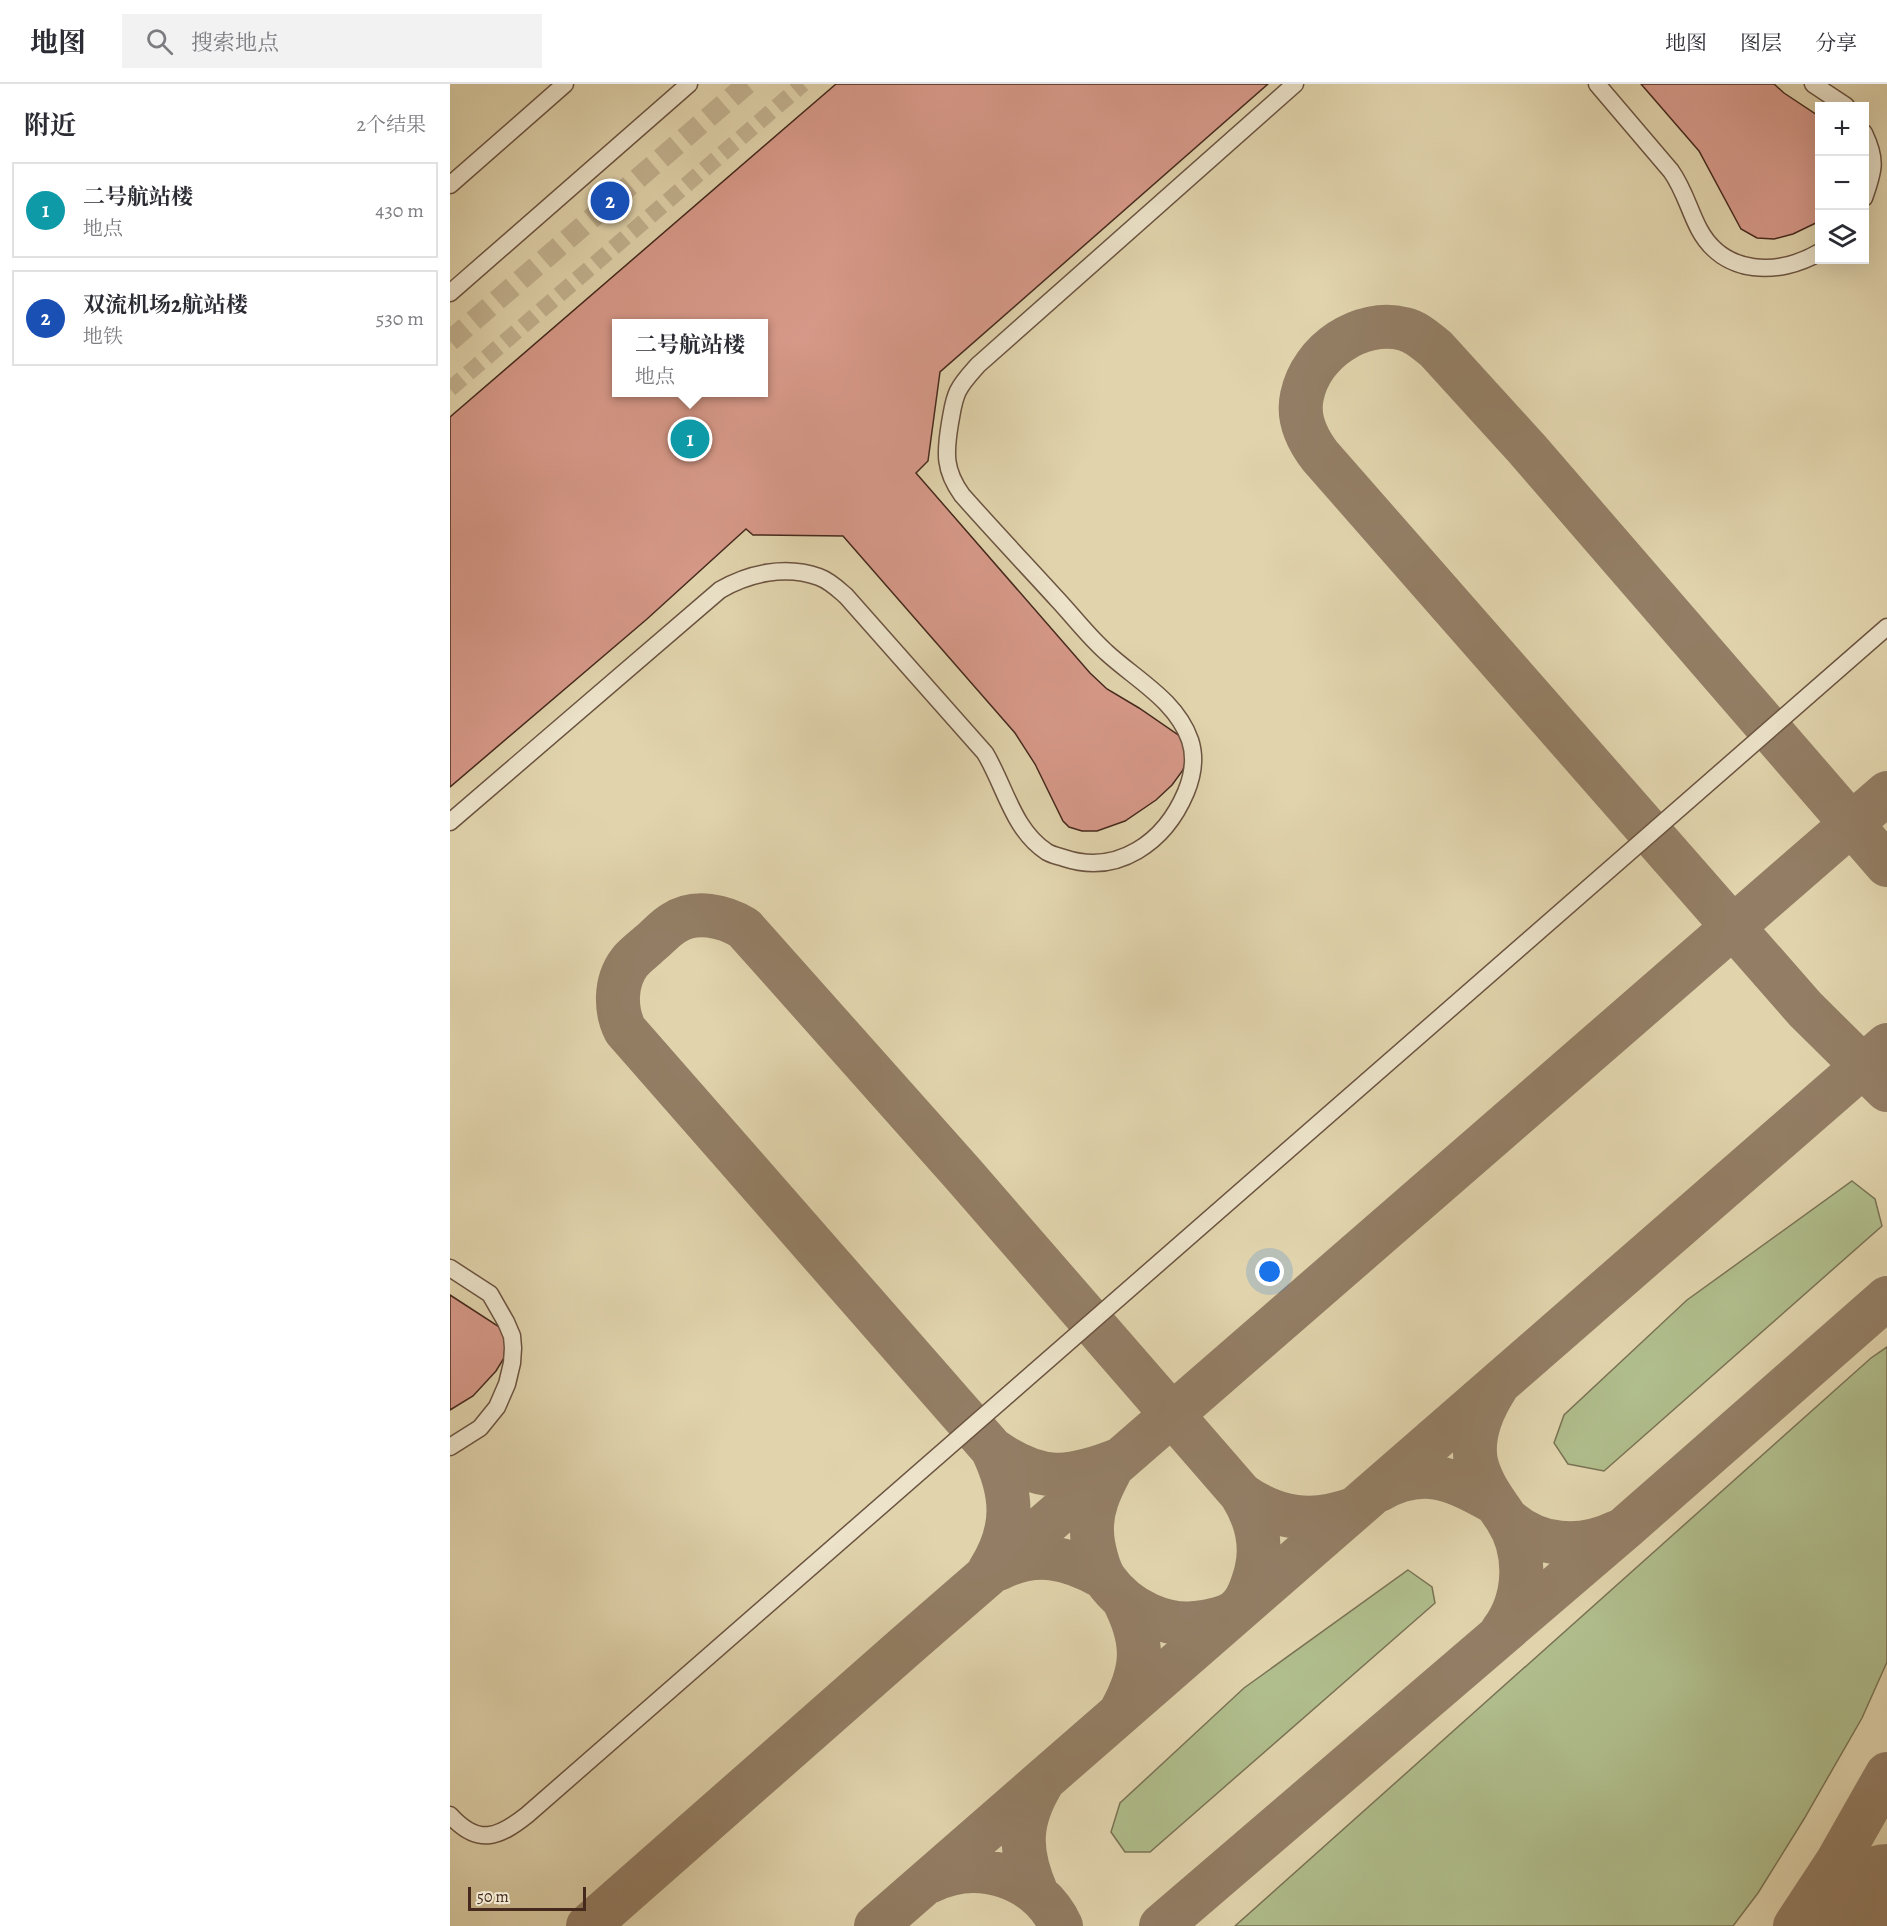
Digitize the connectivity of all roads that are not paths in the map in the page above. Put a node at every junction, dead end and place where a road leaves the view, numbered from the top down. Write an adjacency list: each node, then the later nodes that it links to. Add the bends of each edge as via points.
1 (566, 84): 9 (street)
2 (689, 84): 11 (street)
3 (1295, 84): 13 (street, via 978,365 963,382 952,408 946,463 954,484 1105,652 1175,713 1189,737 1194,756 1191,778 1175,815 1149,844 1105,863 1081,864 1049,853 1034,842 1018,820 985,753 846,596 819,577 784,572 759,573 720,590)
4 (1597, 84): 10 (street, via 1671,171 1700,230 1726,258 1756,268 1777,268)
5 (1813, 84): 6 (street)
6 (1840, 102)
7 (1869, 143): 8 (street, via 1874,165)
8 (1869, 182)
9 (450, 185)
10 (1815, 255)
11 (450, 294)
12 (1887, 627): 16 (street, via 522,1819 499,1834 482,1836 464,1828)
13 (450, 822)
14 (450, 1268): 15 (street, via 490,1294 512,1336 513,1348 507,1383 497,1407 480,1428)
15 (450, 1447)
16 (450, 1815)

